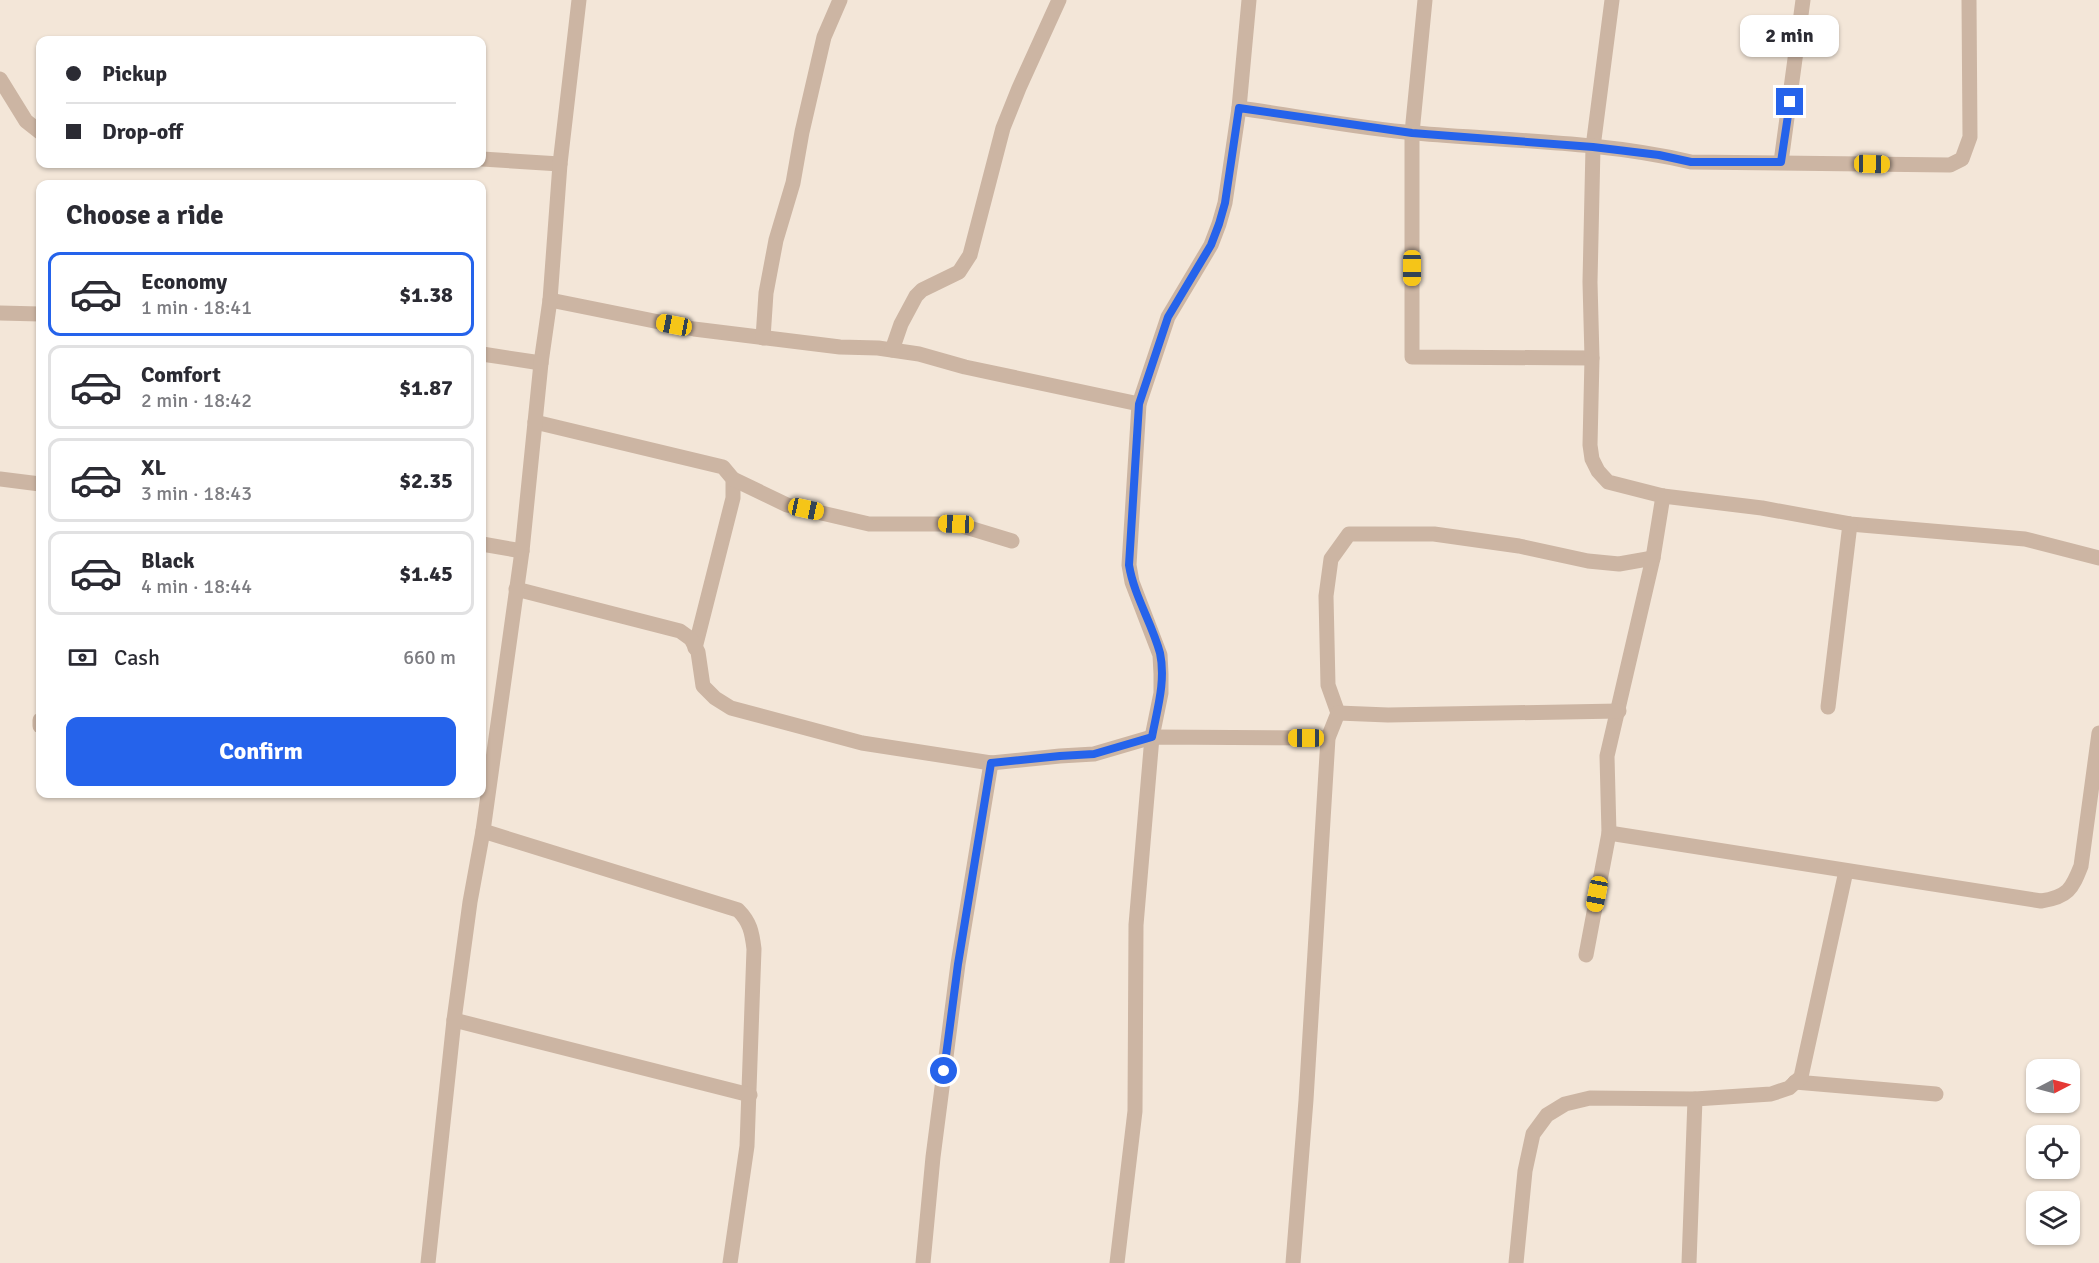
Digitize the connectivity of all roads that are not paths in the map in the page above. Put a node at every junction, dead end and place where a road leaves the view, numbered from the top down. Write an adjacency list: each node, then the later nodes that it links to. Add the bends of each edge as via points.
1 (579, 0): 16 (street)
2 (840, 0): 20 (street, via 824,37 793,183 776,240)
3 (1059, 0): 21 (street, via 1003,128 970,255 959,272 916,296)
4 (1249, 0): 10 (street)
5 (1425, 0): 12 (street)
6 (1612, 0): 13 (street)
7 (1803, 0): 15 (street)
8 (1970, 0): 15 (street, via 1970,137 1962,159 1950,165)
9 (0, 79): 11 (street, via 26,121)
10 (1239, 108): 12 (street); 25 (street, via 1219,224 1211,245 1168,317)
11 (36, 129)
12 (1412, 133): 13 (street); 23 (street, via 1412,357)
13 (1593, 147): 15 (street, via 1691,162); 23 (street)
14 (486, 159): 16 (street)
15 (1781, 162)
16 (560, 164): 17 (street)
17 (550, 300): 20 (street, via 694,329); 24 (street)
18 (0, 313): 19 (street)
19 (36, 314)
20 (763, 338): 21 (street)
21 (892, 350): 25 (street)
22 (486, 355): 24 (street)
23 (1592, 358): 30 (street, via 1590,446 1598,471 1608,482)
24 (541, 363): 26 (street)
25 (1139, 404): 43 (street, via 1129,565 1160,655 1161,693)
26 (535, 422): 28 (street, via 723,467); 34 (street)
27 (0, 479): 29 (street)
28 (733, 479): 32 (street, via 787,504 869,524 956,524); 38 (street, via 733,498)
29 (36, 484)
30 (1664, 496): 31 (street); 35 (street)
31 (1850, 524): 36 (street, via 2025,539); 39 (street)
32 (1012, 541)
33 (486, 545): 34 (street)
34 (522, 552): 37 (street)
35 (1653, 558): 40 (street); 41 (street, via 1619,564 1434,534 1349,534 1331,559 1326,596 1328,685)
36 (2099, 558)
37 (516, 589): 38 (street, via 680,631); 46 (street)
38 (695, 648): 45 (street, via 703,686 731,708 862,743)
39 (1828, 707)
40 (1619, 711): 41 (street); 47 (street, via 1607,756)
41 (1338, 713): 44 (street)
42 (2099, 734): 48 (street, via 2081,866 2074,884 2059,898 2041,901)
43 (1152, 737): 44 (street); 45 (street, via 1094,754); 58 (street, via 1136,925 1135,1111)
44 (1328, 738): 59 (street)
45 (991, 763): 57 (street, via 958,964)
46 (483, 831): 50 (street); 53 (street, via 738,910 752,929 754,949)
47 (1609, 833): 48 (street); 49 (street)
48 (1846, 871): 51 (street, via 1801,1077)
49 (1586, 955)
50 (454, 1020): 53 (street); 55 (street)
51 (1795, 1082): 52 (street); 54 (street, via 1771,1094)
52 (1936, 1094)
53 (750, 1095): 56 (street, via 747,1146)
54 (1695, 1099): 60 (street, via 1590,1098 1565,1104 1546,1115 1533,1134 1525,1171); 61 (street)
55 (428, 1263)
56 (730, 1263)
57 (923, 1263)
58 (1117, 1263)
59 (1293, 1263)
60 (1516, 1263)
61 (1689, 1263)

